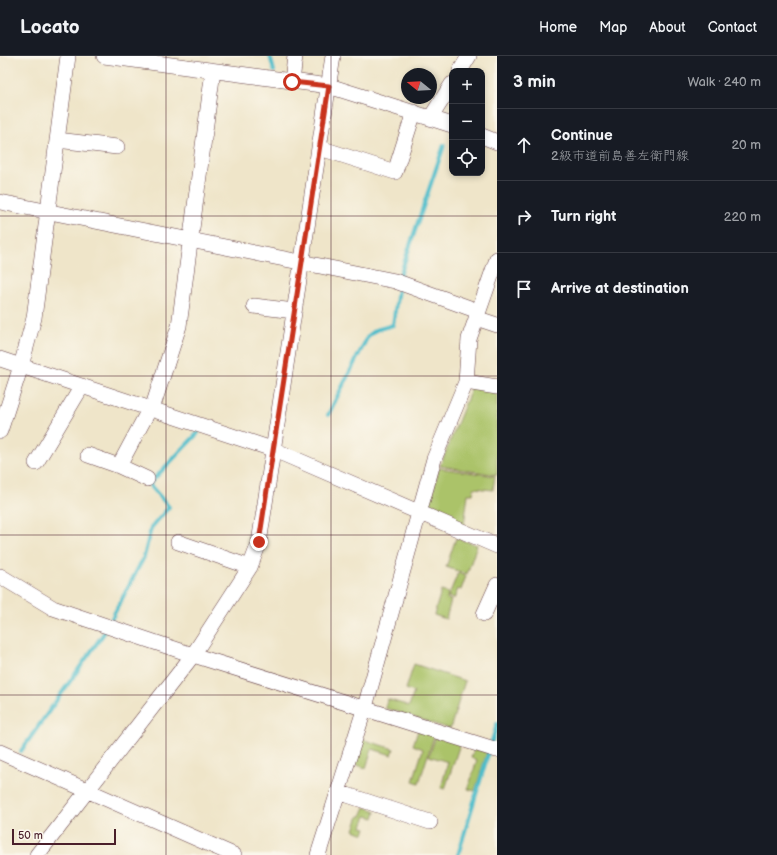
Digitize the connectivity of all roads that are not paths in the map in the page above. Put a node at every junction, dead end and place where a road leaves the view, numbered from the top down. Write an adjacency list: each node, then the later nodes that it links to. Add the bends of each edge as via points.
1 (68, 56): 15 (street)
2 (104, 56): 7 (street)
3 (295, 56): 8 (street)
4 (333, 56): 9 (street)
5 (469, 56): 6 (street)
6 (462, 68)
7 (213, 71): 8 (street); 21 (street)
8 (292, 82): 9 (street)
9 (329, 86): 11 (street); 18 (street)
10 (449, 89): 12 (street)
11 (414, 112): 12 (street); 18 (street, via 395,172)
12 (432, 117): 13 (street)
13 (449, 124)
14 (485, 137): 16 (street)
15 (57, 140): 17 (street); 20 (street)
16 (497, 142)
17 (117, 147)
18 (320, 148): 23 (street)
19 (0, 202): 20 (street)
20 (48, 212): 21 (street); 29 (street, via 34,318)
21 (191, 240): 23 (street); 33 (street, via 179,326)
22 (497, 258): 26 (street)
23 (302, 264): 25 (street); 26 (street, via 395,281)
24 (254, 306): 25 (street)
25 (294, 311): 35 (street)
26 (477, 315): 27 (street); 30 (street, via 468,340)
27 (497, 325)
28 (0, 359): 29 (street)
29 (21, 366): 31 (street); 34 (street)
30 (466, 382): 32 (street); 40 (street, via 434,459)
31 (82, 386): 33 (street); 37 (street)
32 (497, 387)
33 (151, 409): 35 (street); 38 (street)
34 (0, 431)
35 (272, 449): 40 (street); 43 (street, via 259,542)
36 (88, 455): 38 (street)
37 (36, 463)
38 (119, 466): 39 (street)
39 (147, 479)
40 (418, 512): 42 (street); 48 (street)
41 (178, 542): 43 (street)
42 (497, 546)
43 (250, 567): 47 (street)
44 (0, 576): 47 (street, via 53,608)
45 (497, 585): 46 (street)
46 (484, 614)
47 (193, 655): 48 (street); 51 (street)
48 (365, 707): 49 (street); 52 (street)
49 (492, 748)
50 (0, 752): 51 (street)
51 (88, 790): 54 (street); 55 (street)
52 (338, 792): 53 (street); 56 (street)
53 (430, 822)
54 (43, 853)
55 (234, 855)
56 (318, 855)

